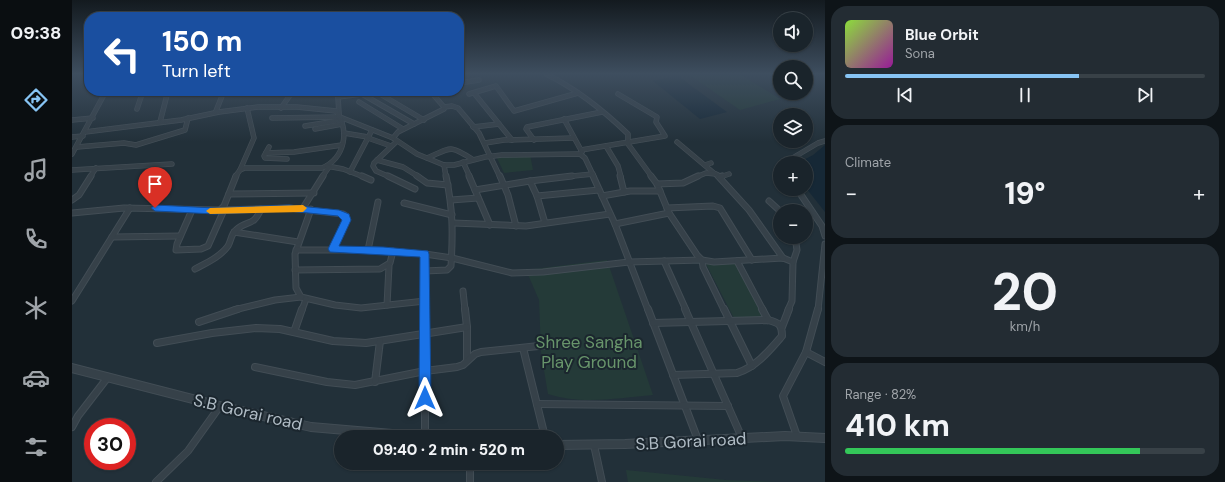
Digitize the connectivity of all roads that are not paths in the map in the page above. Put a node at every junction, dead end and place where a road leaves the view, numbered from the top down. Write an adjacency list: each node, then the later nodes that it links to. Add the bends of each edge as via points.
1 (103, 96): 23 (street)
2 (141, 96): 20 (street)
3 (167, 96): 30 (street)
4 (222, 96): 21 (street)
5 (289, 96): 19 (street)
6 (341, 96): 15 (street)
7 (366, 96): 31 (street)
8 (384, 96): 29 (street)
9 (435, 96): 17 (street)
10 (477, 96): 32 (street)
11 (504, 96): 12 (street, via 514,111)
12 (566, 96)
13 (582, 96): 22 (street)
14 (622, 96): 46 (street, via 657,117 656,122 665,134 664,137)
15 (338, 97): 26 (street)
16 (359, 102): 36 (street)
17 (444, 107): 29 (street, via 444,110); 34 (street, via 458,108)
18 (247, 108): 19 (street); 21 (street); 75 (street, via 254,138)
19 (281, 108): 26 (street, via 336,111)
20 (137, 109)
21 (216, 111): 24 (street)
22 (602, 112): 27 (street); 46 (street, via 628,134)
23 (92, 118): 28 (street); 39 (street)
24 (188, 118): 30 (street); 53 (street, via 185,130 143,143)
25 (272, 118): 26 (street)
26 (341, 119): 33 (street); 35 (street); 37 (street); 38 (street)
27 (564, 119): 42 (street); 45 (street, via 527,127)
28 (72, 120)
29 (424, 120): 31 (street)
30 (160, 122): 39 (street)
31 (414, 124): 36 (street)
32 (499, 124): 34 (street); 44 (street)
33 (305, 126)
34 (473, 126): 49 (street)
35 (316, 129)
36 (403, 129): 43 (street, via 394,135)
37 (372, 130): 41 (street); 43 (street)
38 (344, 133): 41 (street); 50 (street)
39 (84, 134): 40 (street); 53 (street)
40 (72, 137)
41 (368, 137): 51 (street); 76 (street)
42 (573, 138): 45 (street); 55 (street)
43 (394, 140): 51 (street); 62 (street)
44 (512, 140): 45 (street); 49 (street)
45 (534, 140)
46 (628, 141): 52 (street); 82 (street)
47 (825, 141): 61 (street)
48 (678, 142): 69 (street)
49 (485, 143): 59 (street)
50 (342, 146): 57 (street); 70 (street, via 335,160)
51 (391, 146): 65 (street)
52 (606, 146): 55 (street); 89 (street, via 618,166)
53 (77, 147): 58 (street)
54 (269, 147): 56 (street)
55 (581, 150): 60 (street)
56 (266, 153): 57 (street); 63 (street, via 266,159)
57 (289, 153): 63 (street)
58 (72, 154)
59 (490, 156): 60 (street); 64 (street); 84 (street)
60 (583, 156): 77 (street)
61 (796, 156)
62 (427, 158): 64 (street, via 452,148); 71 (street)
63 (287, 159): 73 (street)
64 (472, 159): 66 (street)
65 (377, 160): 83 (street, via 403,167 426,183); 85 (street, via 373,166 376,171)
66 (463, 162): 71 (street); 86 (street)
67 (711, 163): 69 (street)
68 (172, 164): 72 (street)
69 (705, 165): 79 (street)
70 (328, 166): 73 (street); 76 (street); 90 (street)
71 (444, 166): 83 (street)
72 (96, 168): 74 (street); 96 (street, via 79,195)
73 (284, 168): 75 (street)
74 (72, 170)
75 (240, 170): 91 (street)
76 (350, 172): 80 (street)
77 (593, 174): 81 (street); 87 (street)
78 (729, 174): 79 (street)
79 (718, 176): 82 (street, via 706,173 682,183); 130 (street, via 749,210)
80 (371, 180)
81 (530, 181): 84 (street); 92 (street)
82 (657, 184): 88 (street)
83 (448, 185): 97 (street)
84 (505, 185): 86 (street); 116 (street)
85 (415, 189)
86 (475, 190): 95 (street)
87 (600, 190): 92 (street); 93 (street)
88 (660, 191): 89 (street); 108 (street)
89 (624, 192): 93 (street)
90 (314, 193): 91 (street); 103 (street)
91 (229, 194): 107 (street)
92 (537, 196): 113 (street)
93 (602, 196): 111 (street)
94 (802, 196): 119 (street, via 822,226)
95 (478, 198): 97 (street); 115 (street)
96 (72, 200)
97 (451, 200): 110 (street)
98 (769, 201): 101 (street)
99 (378, 202): 126 (street)
100 (404, 203): 110 (street)
101 (773, 205)
102 (130, 208): 106 (street); 109 (street); 120 (street)
103 (303, 208): 104 (street); 105 (street)
104 (261, 209): 107 (street); 117 (street, via 257,220)
105 (311, 209): 121 (street); 124 (street, via 346,216)
106 (192, 210): 107 (street); 118 (street)
107 (222, 210): 118 (street, via 210,243 205,248 176,250)
108 (668, 211): 114 (street); 131 (street); 132 (street, via 713,206 720,208)
109 (72, 213)
110 (452, 214): 112 (street)
111 (610, 214): 113 (street); 114 (street)
112 (453, 223): 115 (street); 129 (street)
113 (545, 223): 116 (street)
114 (615, 224): 136 (street)
115 (490, 225): 116 (street)
116 (516, 226)
117 (234, 232): 121 (street); 139 (street, via 229,245 222,253)
118 (180, 236): 120 (street)
119 (825, 236)
120 (112, 237): 145 (street)
121 (298, 242): 125 (street)
122 (796, 244): 137 (street, via 797,250)
123 (825, 244): 135 (street)
124 (333, 249): 125 (street); 126 (street)
125 (296, 250): 140 (street)
126 (368, 250): 127 (street)
127 (393, 251): 128 (street); 138 (street)
128 (425, 254): 129 (street); 141 (street)
129 (452, 258): 136 (street, via 498,271 522,274); 141 (street, via 451,266 446,270)
130 (783, 258): 132 (street); 137 (street)
131 (702, 260): 133 (street); 134 (street); 150 (street)
132 (752, 260): 134 (street)
133 (664, 261): 136 (street); 151 (street)
134 (737, 261): 148 (street)
135 (824, 261): 142 (street)
136 (629, 262): 152 (street)
137 (792, 262): 154 (street, via 792,301)
138 (389, 266): 140 (street, via 380,269); 147 (street)
139 (194, 269)
140 (295, 270): 144 (street, via 296,288)
141 (425, 271): 146 (street)
142 (823, 286): 161 (street)
143 (463, 291): 153 (street)
144 (303, 298): 147 (street, via 348,307); 149 (street, via 288,297); 155 (street)
145 (72, 301)
146 (425, 301): 147 (street); 156 (street)
147 (387, 305)
148 (768, 320): 150 (street); 154 (street)
149 (200, 322)
150 (730, 322): 151 (street); 164 (street)
151 (691, 323): 152 (street); 168 (street)
152 (653, 324): 169 (street)
153 (467, 327): 156 (street); 162 (street)
154 (782, 327): 164 (street, via 782,336)
155 (294, 332): 157 (street, via 345,343); 158 (street, via 280,329 236,329)
156 (425, 333): 157 (street); 167 (street)
157 (380, 341): 171 (street)
158 (157, 343)
159 (548, 345): 160 (street)
160 (523, 348): 162 (street, via 481,352); 172 (street)
161 (806, 352): 163 (street); 180 (street, via 784,396)
162 (466, 360): 167 (street, via 458,368)
163 (825, 362)
164 (752, 366): 168 (street, via 744,372)
165 (255, 367): 171 (street, via 341,384)
166 (72, 368): 170 (street, S.B Gorai road)
167 (425, 371): 171 (street); 178 (street)
168 (714, 374): 169 (street); 174 (street)
169 (673, 375): 175 (street)
170 (108, 377): 173 (street, S.B Gorai road); 176 (street)
171 (375, 382)
172 (538, 404): 175 (street); 179 (street)
173 (220, 406): 177 (street, S.B Gorai road, via 311,427); 187 (street, via 188,451)
174 (728, 406): 175 (street); 181 (street)
175 (684, 407): 183 (street)
176 (72, 427)
177 (346, 430)
178 (426, 430)
179 (544, 430)
180 (797, 436): 181 (street, S.B Gorai road); 182 (street, S.B Gorai road)
181 (742, 438): 183 (street, S.B Gorai road)
182 (825, 438)
183 (698, 440): 185 (street, S.B Gorai road)
184 (564, 445): 185 (street, S.B Gorai road)
185 (594, 445): 189 (street)
186 (470, 470): 188 (street)
187 (156, 482)
188 (470, 482)
189 (602, 482)

